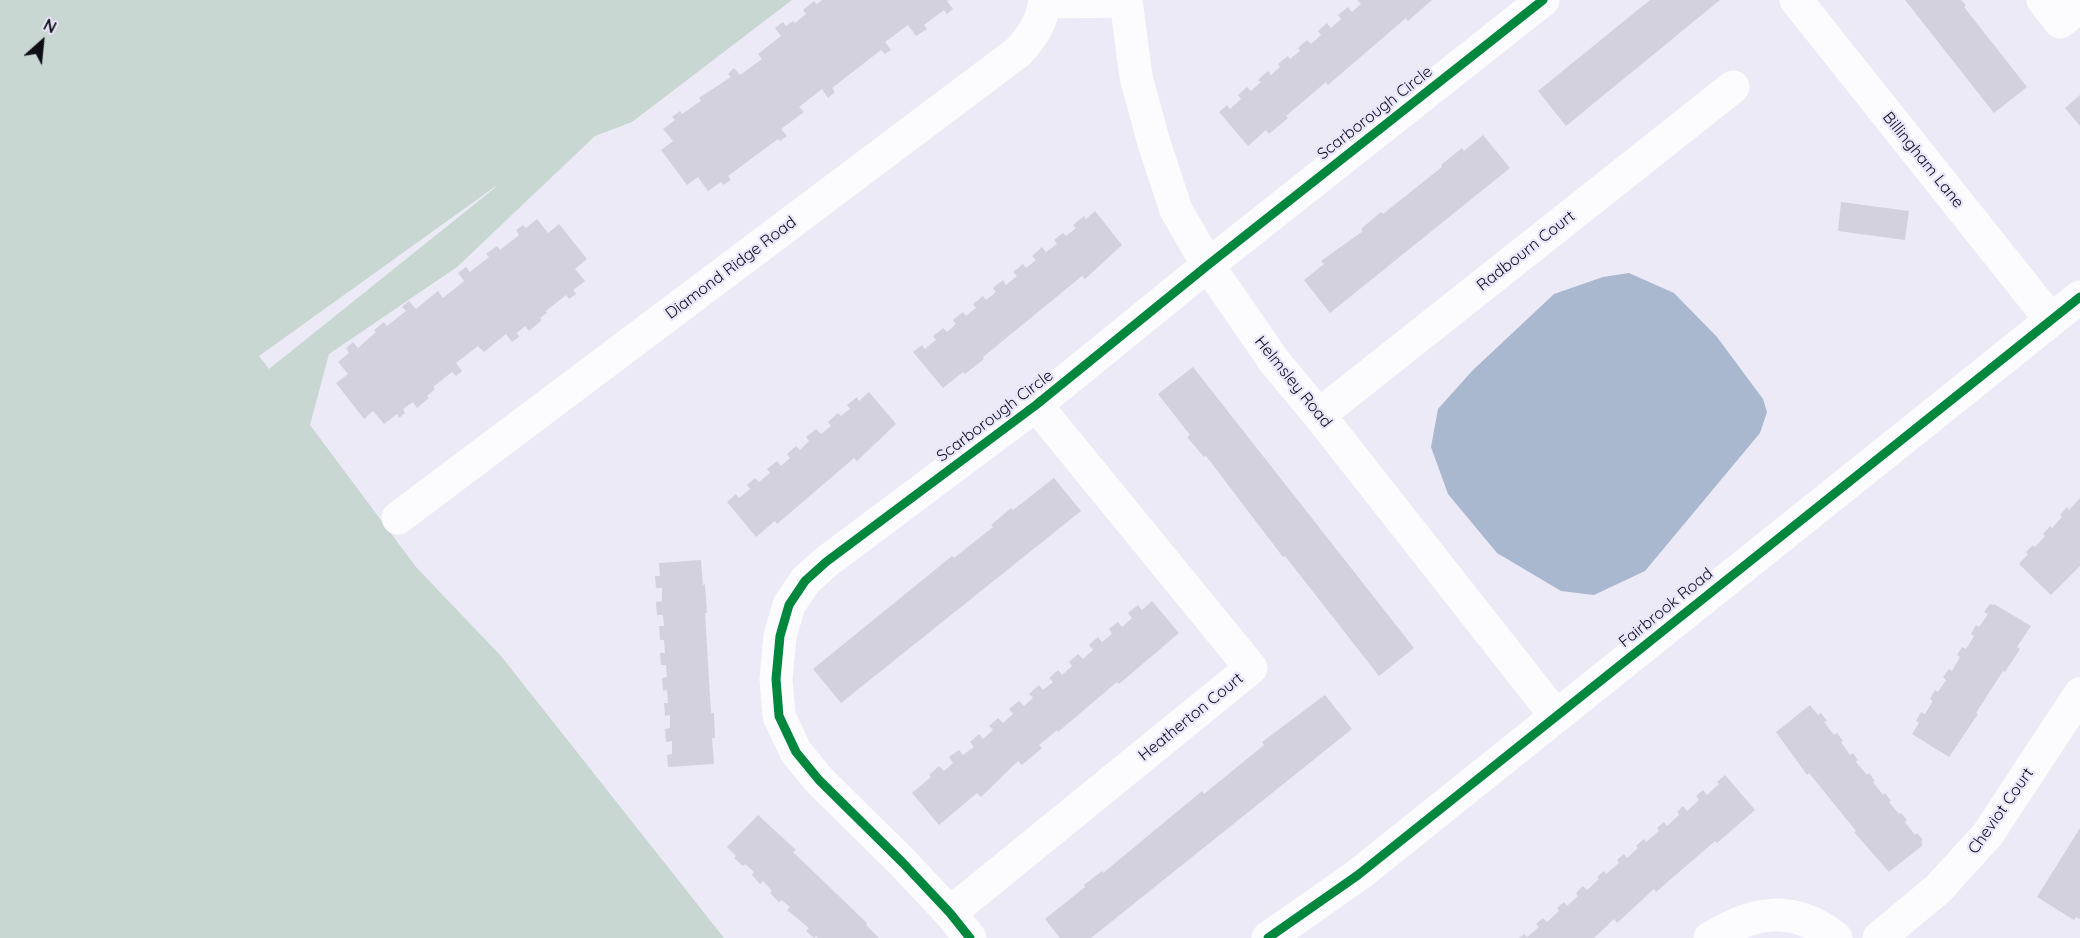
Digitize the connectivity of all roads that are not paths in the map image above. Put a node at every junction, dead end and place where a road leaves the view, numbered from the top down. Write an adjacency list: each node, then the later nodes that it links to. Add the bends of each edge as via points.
1 (1126, 0): 5 (street, Diamond Ridge Road); 8 (street, Helmsley Road, via 1136,77 1154,144 1176,210)
2 (1543, 0): 8 (street, Scarborough Circle)
3 (1796, 0): 10 (street, Billingham Lane)
4 (2043, 0): 6 (street, via 2060,22)
5 (1045, 1): 13 (street, Diamond Ridge Road, via 1040,23 1018,51)
6 (2080, 6)
7 (1733, 87): 12 (street, Radbourn Court)
8 (1208, 265): 11 (street, Scarborough Circle); 12 (street, Helmsley Road, via 1274,361)
9 (2080, 297): 10 (street, Fairbrook Road)
10 (2051, 320): 15 (street, Fairbrook Road)
11 (1036, 405): 16 (street, Scarborough Circle, via 826,562 805,581 789,605 780,636 776,679 779,716 796,752); 16 (street, Heatherton Court, via 1251,668)
12 (1320, 415): 15 (street, Helmsley Road)
13 (398, 518)
14 (2080, 694): 20 (street, Cheviot Court, via 1982,841 1938,890)
15 (1556, 716): 17 (street, Fairbrook Road, via 1358,875)
16 (960, 926)
17 (1268, 938)
18 (1710, 938): 19 (street, via 1746,919 1777,914 1808,921)
19 (1836, 938)
20 (1879, 938)

